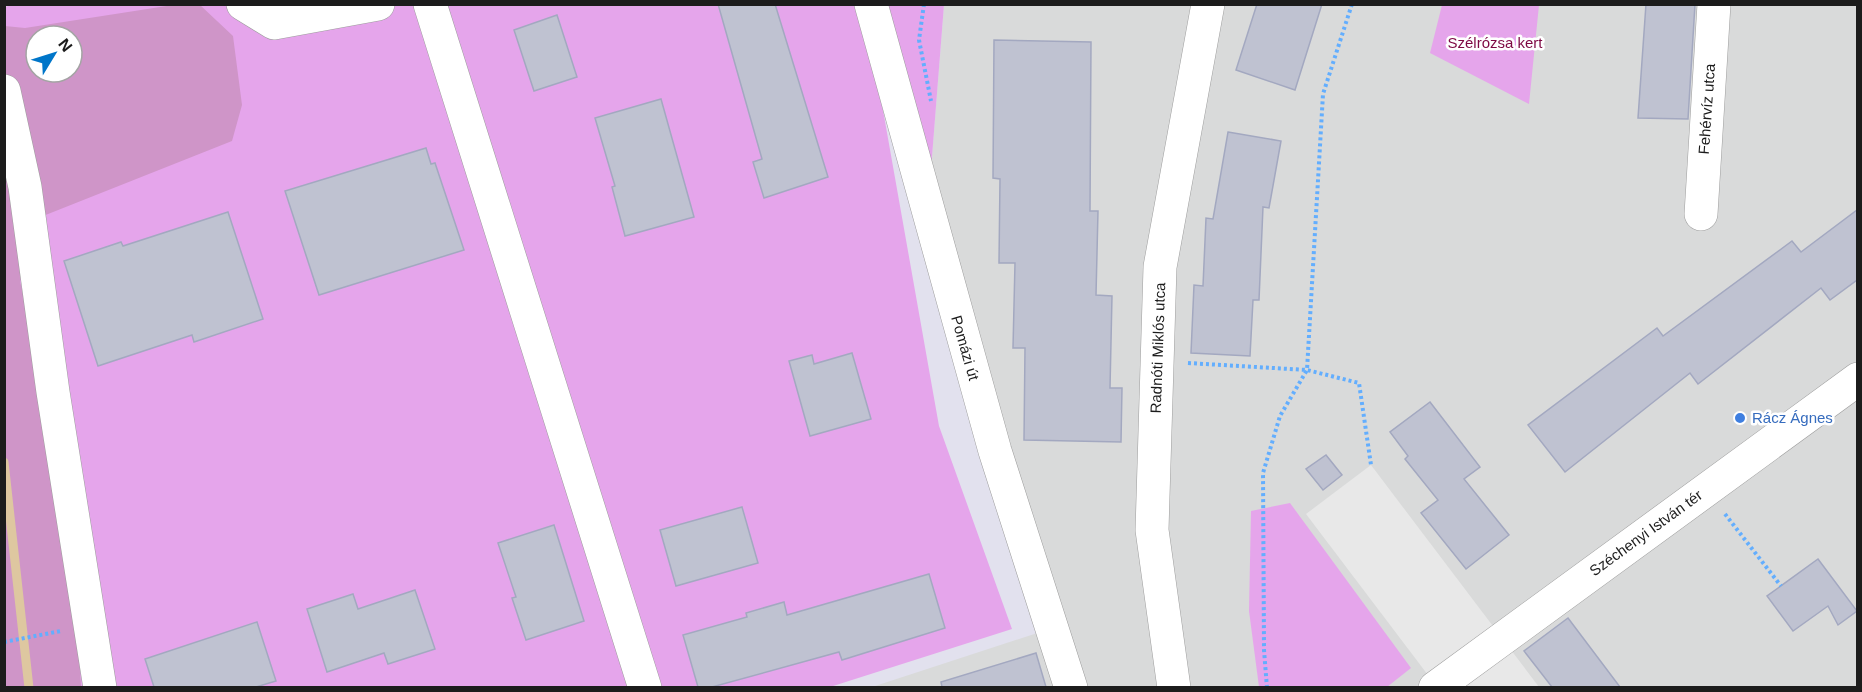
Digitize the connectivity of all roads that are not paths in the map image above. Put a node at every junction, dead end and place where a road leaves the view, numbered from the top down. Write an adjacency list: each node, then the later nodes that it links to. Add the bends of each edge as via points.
1 (243, 4): 2 (street, via 274,23)
2 (378, 4)
3 (430, 4): 11 (street)
4 (871, 4): 12 (street, Pomázi út, via 995,451)
5 (1714, 4): 8 (street, Fehérvíz utca)
6 (1207, 8): 13 (street, Radnóti Miklós utca, via 1160,267 1152,530)
7 (4, 91): 10 (street, via 25,187)
8 (1701, 214)
9 (1857, 379): 14 (street, Széchenyi István tér)
10 (100, 687)
11 (645, 687)
12 (1071, 687)
13 (1174, 687)
14 (1435, 687)

